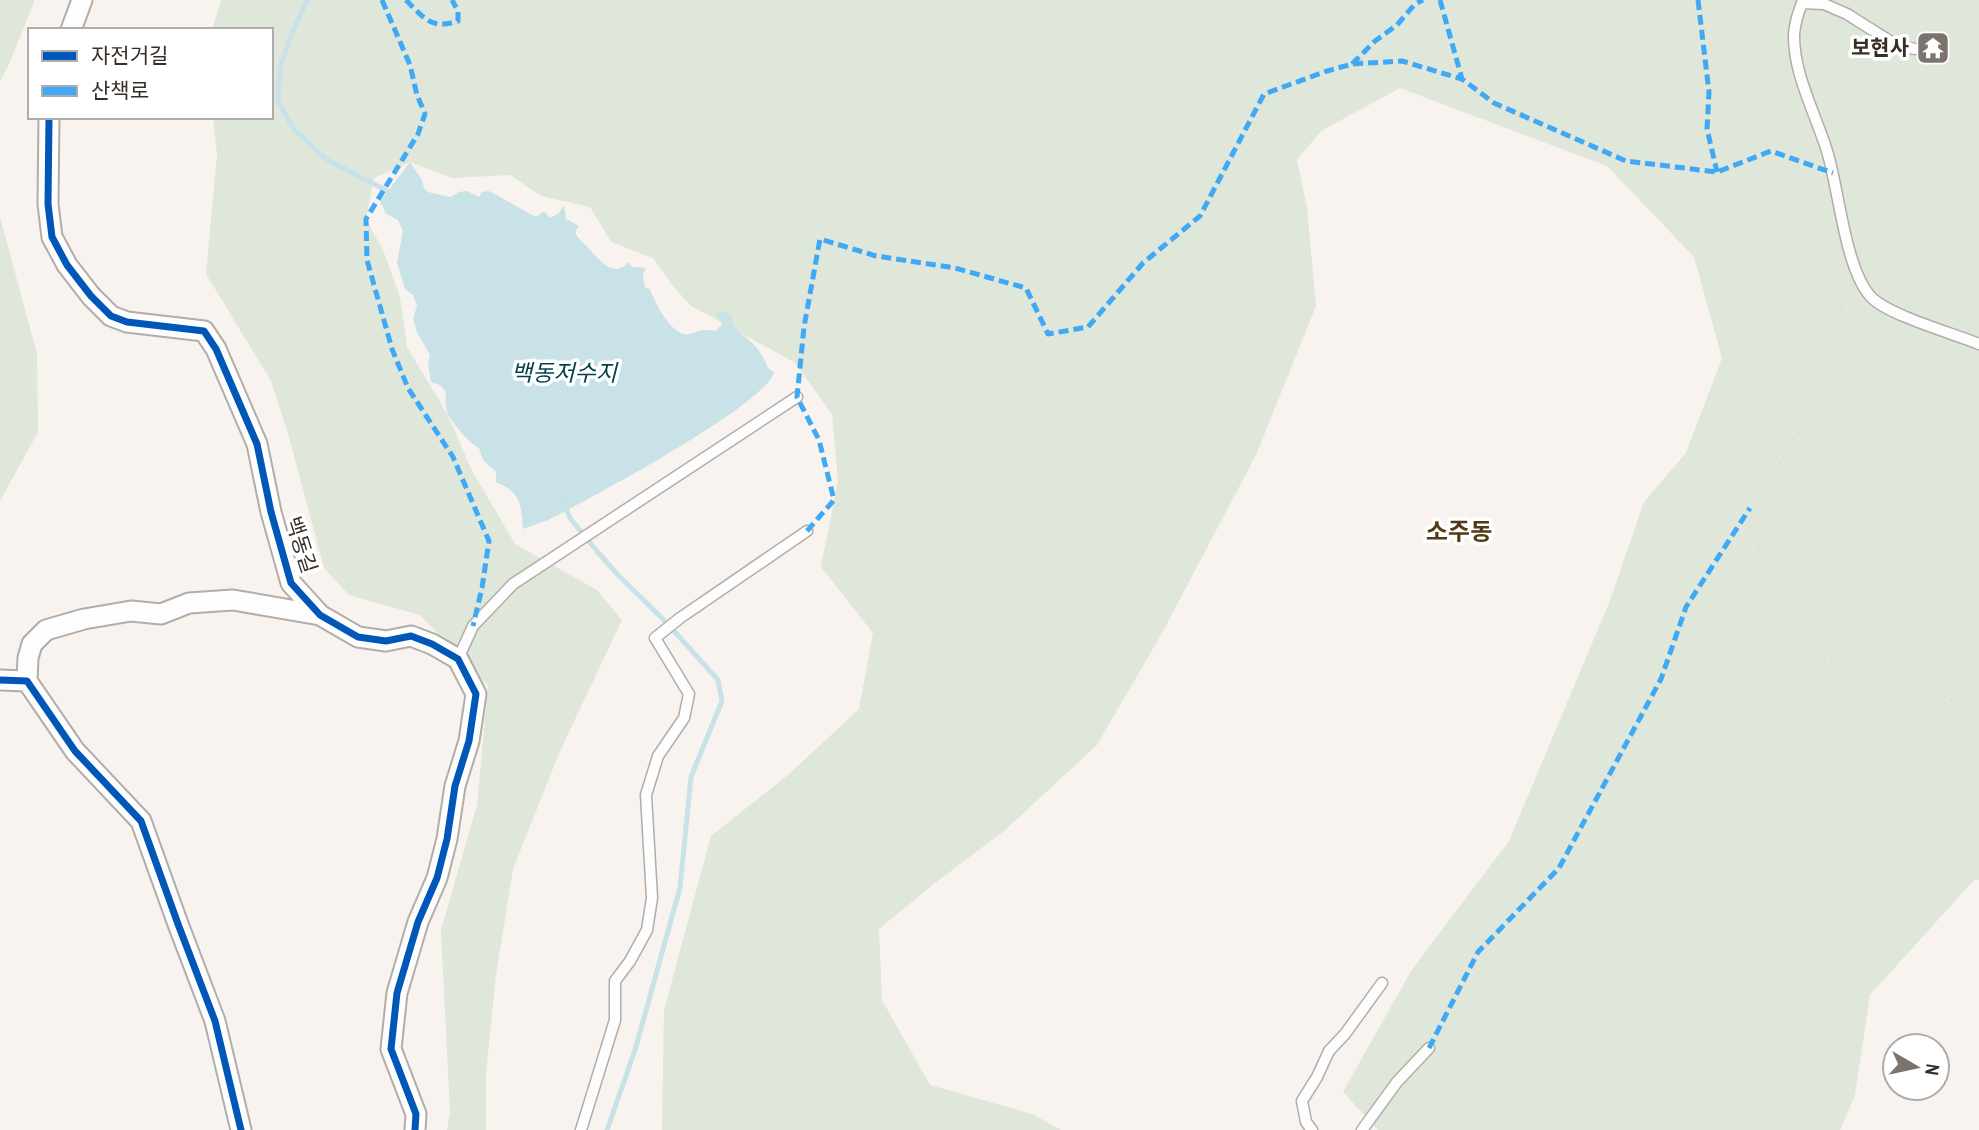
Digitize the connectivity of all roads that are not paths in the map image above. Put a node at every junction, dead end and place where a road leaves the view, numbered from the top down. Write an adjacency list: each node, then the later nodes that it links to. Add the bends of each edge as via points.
1 (82, 0): 2 (street)
2 (72, 28)
3 (1915, 49): 5 (lane, via 1896,45 1824,4 1802,3 1797,15 1797,59 1827,149 1856,270 1869,295 1882,307)
4 (49, 119): 8 (street, 백동길, via 52,237 91,296 111,316 204,331 257,444 291,583)
5 (1979, 344)
6 (797, 397): 9 (lane, via 513,583 473,626)
7 (807, 531): 16 (lane, via 655,638 689,694 684,718 658,756 646,795 652,898 647,930 615,981 615,1020)
8 (320, 615): 9 (street, 백동길, via 358,637 386,641 411,636); 11 (street, via 233,600 189,603 161,614 131,611 84,619 46,630 32,644)
9 (458, 659): 15 (street, via 476,694 469,741 437,878 397,993 391,1049 416,1114)
10 (0, 680): 11 (street)
11 (27, 681): 14 (street, via 75,751 141,821 215,1021)
12 (1382, 983): 17 (lane, via 1329,1051 1302,1101)
13 (1429, 1048): 18 (lane)
14 (241, 1130)
15 (415, 1130)
16 (581, 1130)
17 (1312, 1130)
18 (1362, 1130)

